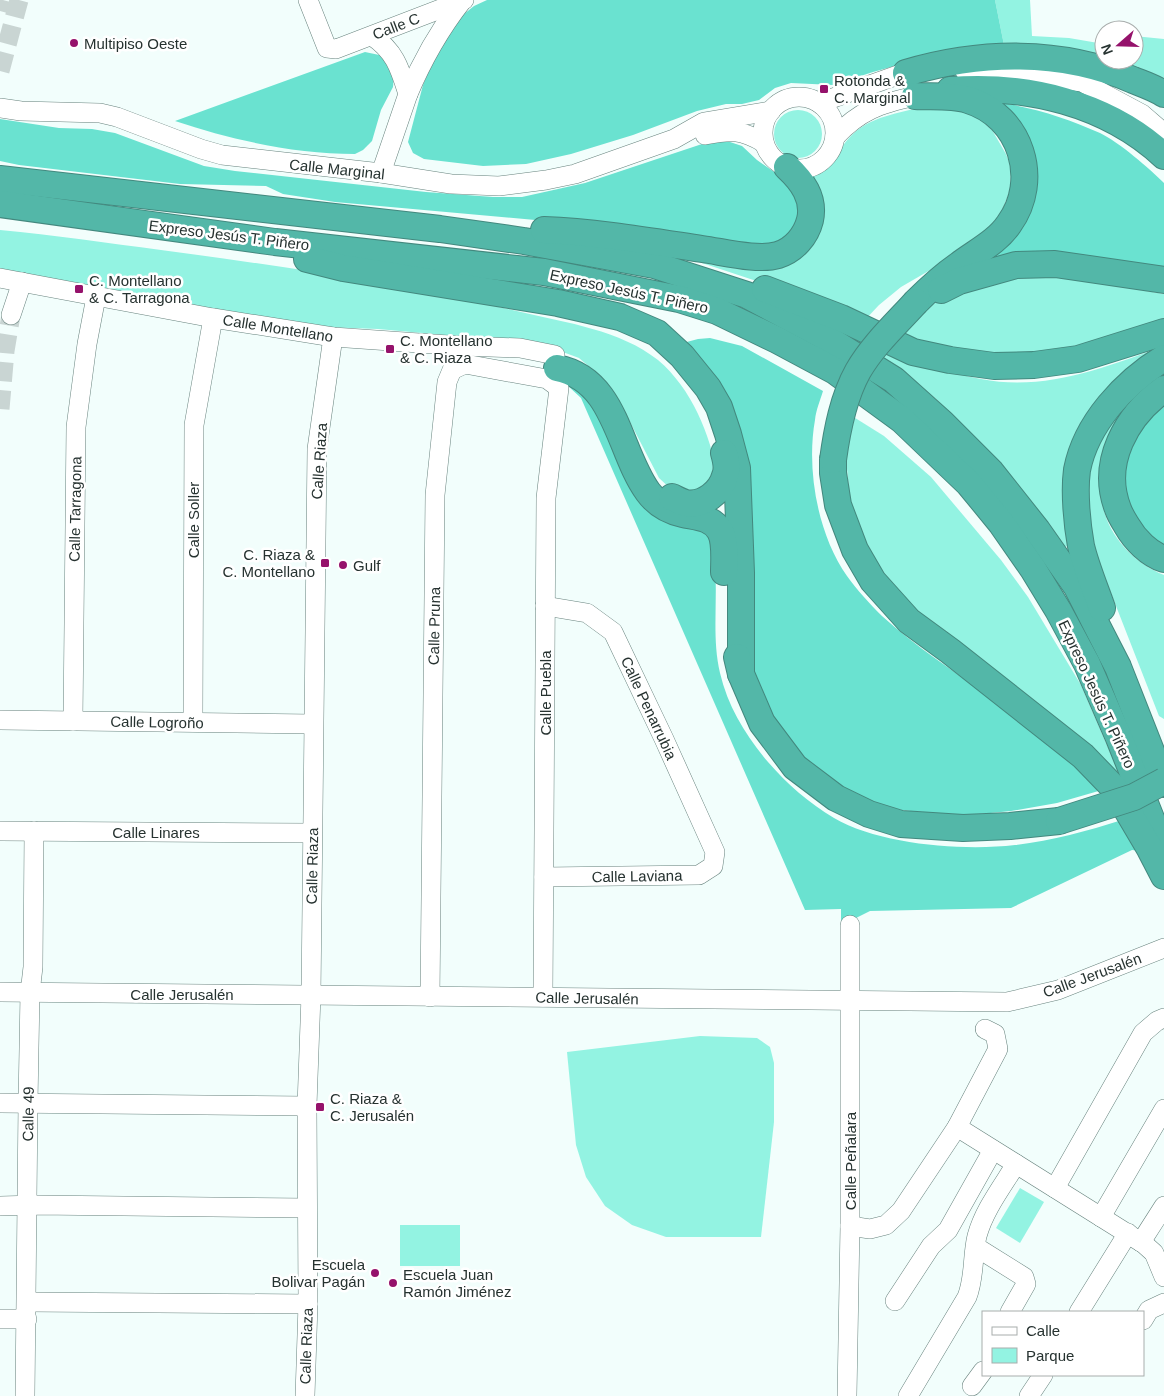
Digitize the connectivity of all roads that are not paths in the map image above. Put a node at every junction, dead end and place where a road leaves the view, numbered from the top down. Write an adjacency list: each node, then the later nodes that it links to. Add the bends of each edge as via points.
1 (308, 0): 3 (street, Calle C, via 327,48 336,49)
2 (463, 1): 3 (street, Calle C); 5 (street, via 416,74)
3 (372, 36): 5 (street, via 393,54)
4 (910, 84): 6 (highway, via 931,65 969,58 1028,56 1077,62 1114,72); 7 (street); 10 (street, via 1004,71 1082,82 1142,114); 11 (street, via 892,101 855,118); 14 (highway, via 946,90 1025,91 1068,101 1107,118); 26 (highway, via 969,100 1001,118 1021,151 1024,175 1017,213 1004,230 934,284)
5 (408, 94): 16 (street)
6 (1164, 94)
7 (819, 104): 9 (street, via 791,99); 11 (street, via 833,121)
8 (0, 108): 16 (street, Calle Marginal, via 100,113 222,155)
9 (771, 111): 12 (street, Calle Marginal, via 704,122); 13 (street, via 764,125)
10 (1164, 133)
11 (835, 137): 15 (street, via 830,152 819,162 805,168)
12 (674, 139): 13 (street, Calle Marginal, via 725,131 744,133); 16 (street, Calle Marginal, via 575,174 499,186 451,184)
13 (764, 143): 15 (street, via 772,158)
14 (1164, 156)
15 (787, 167): 19 (highway, via 808,194 810,219 799,242 776,256 745,255 587,232)
16 (381, 173)
17 (0, 179): 19 (highway, Expreso Jesús T. Piñero)
18 (0, 204): 20 (highway, Expreso Jesús T. Piñero)
19 (440, 229): 21 (highway, Expreso Jesús T. Piñero)
20 (200, 232): 27 (highway, via 343,268); 47 (highway, Expreso Jesús T. Piñero, via 544,272 679,299 717,311 835,372 902,420 969,484 1033,569 1087,664)
21 (654, 265): 30 (highway, via 732,278 841,318 913,352 994,366 1078,359); 37 (highway, Expreso Jesús T. Piñero, via 747,295 820,334 894,380 991,472 1037,530 1077,588)
22 (0, 278): 24 (street, Calle Montellano)
23 (1164, 280): 26 (highway, via 1055,264 1016,264 959,281)
24 (22, 282): 25 (street, Calle Montellano); 28 (street)
25 (96, 298): 29 (street, Calle Montellano); 40 (street, Calle Tarragona, via 76,426)
26 (916, 302): 49 (highway, bridge, via 874,348 858,371 838,425 833,473 838,505 855,550 873,581 908,621 1083,756 1114,788)
27 (558, 304): 33 (highway, via 640,335 680,363 702,390 718,427 726,464 726,476 719,490 696,503 686,503 662,490 612,395 595,376 561,356); 38 (highway, via 620,317 657,333 682,356 719,407 737,468)
28 (11, 315)
29 (213, 318): 31 (street, Calle Montellano); 41 (street, Calle Soller, via 194,425)
30 (1164, 332)
31 (333, 337): 33 (street, Calle Montellano, via 520,348); 42 (street, Calle Riaza, via 317,449)
32 (1164, 358): 37 (highway, via 1142,371 1112,402 1097,423 1078,469 1078,528 1082,548)
33 (557, 370): 36 (street, Calle Puebla, via 546,498); 38 (highway, via 568,370 579,377 604,401 643,484 656,501 680,514 708,520 721,532 725,610); 56 (street, Calle Pruna, via 547,379 465,364 452,370 447,382 435,495)
34 (1164, 389): 35 (highway, via 1150,399 1121,439 1112,465 1112,479 1118,509 1130,530 1141,544)
35 (1164, 559)
36 (545, 606): 48 (street, Calle Penarrubia, via 587,613 613,632); 50 (street, Calle Puebla)
37 (1118, 667): 43 (highway, Expreso Jesús T. Piñero)
38 (741, 674): 43 (highway, bridge, via 762,723 795,767 836,798 869,814 901,824 963,828 1059,821 1134,797)
39 (0, 720): 40 (street, Calle Logroño)
40 (74, 721): 41 (street, Calle Logroño)
41 (193, 722): 42 (street, Calle Logroño)
42 (313, 724): 46 (street, Calle Riaza)
43 (1164, 783)
44 (0, 831): 45 (street, Calle Linares)
45 (34, 831): 46 (street, Calle Linares); 54 (street, Calle 49)
46 (312, 833): 55 (street, Calle Riaza)
47 (1164, 851)
48 (715, 852): 50 (street, Calle Laviana, via 714,866 699,875)
49 (1164, 876)
50 (544, 877): 57 (street, Calle Puebla)
51 (850, 925): 58 (street, Calle Peñalara)
52 (1164, 948): 58 (street, Calle Jerusalén, via 1058,990 1007,1002)
53 (0, 992): 54 (street, Calle Jerusalén)
54 (30, 993): 55 (street, Calle Jerusalén); 62 (street, Calle 49)
55 (311, 995): 56 (street, Calle Jerusalén); 63 (street, Calle Riaza)
56 (430, 997): 57 (street, Calle Jerusalén)
57 (543, 998): 58 (street, Calle Jerusalén)
58 (850, 1001): 74 (street, Calle Peñalara)
59 (1164, 1018): 68 (street, via 1143,1033)
60 (985, 1029): 65 (street, via 995,1034 998,1049)
61 (0, 1102): 62 (street)
62 (28, 1103): 63 (street); 69 (street, Calle 49)
63 (307, 1106): 72 (street, Calle Riaza)
64 (1164, 1109): 73 (street)
65 (957, 1127): 66 (street); 74 (street, via 901,1210 886,1225 870,1228)
66 (993, 1150): 67 (street); 78 (street, via 948,1230 931,1246)
67 (1016, 1164): 68 (street); 76 (street, via 984,1218)
68 (1055, 1188): 73 (street)
69 (27, 1205): 70 (street); 72 (street); 81 (street, Calle 49)
70 (0, 1206)
71 (1164, 1206): 75 (street)
72 (307, 1208): 80 (street, Calle Riaza)
73 (1101, 1217): 75 (street)
74 (850, 1226): 91 (street, Calle Peñalara)
75 (1134, 1238): 77 (street, via 1154,1253); 83 (street)
76 (976, 1246): 82 (street, via 1024,1277 1026,1284); 92 (street, via 972,1284 967,1297)
77 (1164, 1276)
78 (895, 1301)
79 (1164, 1303): 84 (street, via 1149,1310)
80 (308, 1304): 81 (street); 90 (street, Calle Riaza)
81 (27, 1311): 85 (street); 89 (street, Calle 49)
82 (1011, 1311)
83 (1080, 1311)
84 (1144, 1318)
85 (0, 1319)
86 (982, 1372): 88 (street)
87 (1042, 1376): 93 (street)
88 (972, 1386)
89 (26, 1396)
90 (305, 1396)
91 (847, 1396)
92 (908, 1396)
93 (1030, 1396)

